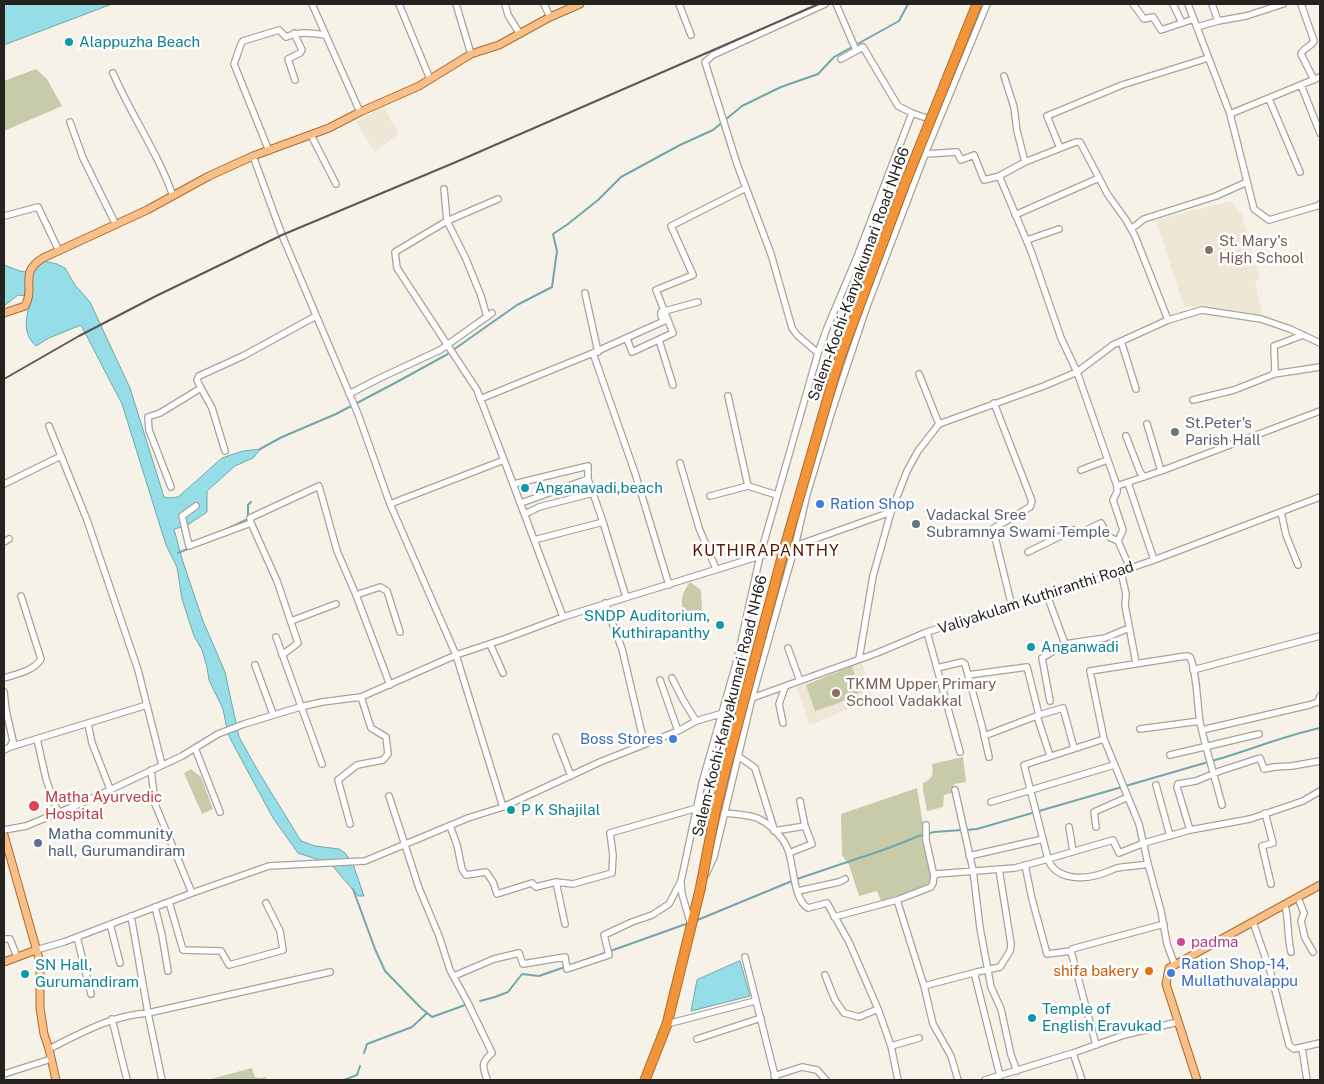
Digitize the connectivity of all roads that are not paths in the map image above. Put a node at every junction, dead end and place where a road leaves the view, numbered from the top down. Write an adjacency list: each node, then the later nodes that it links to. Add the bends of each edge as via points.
1 (312, 4): 25 (street)
2 (399, 4): 34 (street)
3 (456, 4): 28 (street)
4 (505, 4): 24 (street)
5 (544, 4): 18 (street)
6 (580, 4): 18 (main road)
7 (679, 4): 26 (street)
8 (825, 4): 55 (street, via 713,55 705,62)
9 (836, 4): 27 (street)
10 (976, 4): 253 (highway, Salem-Kochi-Kanyakumari Road NH66, bridge, via 838,363 726,768)
11 (987, 4): 42 (street)
12 (1133, 4): 21 (street, via 1144,19 1153,17 1161,30)
13 (1173, 4): 21 (street)
14 (1188, 4): 19 (street)
15 (1212, 4): 20 (street)
16 (1278, 4): 20 (street, via 1246,16)
17 (1301, 4): 33 (street, via 1314,41 1301,54)
18 (550, 17): 24 (main road)
19 (1194, 19): 21 (street); 22 (street)
20 (1218, 21): 22 (street)
21 (1182, 23)
22 (1197, 27): 30 (street)
23 (294, 33): 25 (street); 35 (street, via 302,50 288,59); 46 (street, via 286,37 279,30 248,39 241,44 234,60 235,70)
24 (520, 34): 28 (main road)
25 (325, 35): 38 (street)
26 (691, 35)
27 (856, 50): 29 (street); 39 (street, via 864,48 898,106)
28 (471, 54): 34 (main road)
29 (841, 58)
30 (1208, 58): 40 (street); 45 (street, via 1122,85 1047,116)
31 (113, 73): 57 (street)
32 (1004, 76): 49 (street)
33 (1317, 78): 36 (street)
34 (430, 79): 38 (main road)
35 (295, 80)
36 (1301, 85): 37 (street); 43 (street)
37 (1269, 98): 40 (street); 50 (street)
38 (360, 112): 44 (main road)
39 (912, 113): 42 (street); 81 (street)
40 (1230, 114): 53 (street)
41 (70, 122): 63 (street, via 83,158)
42 (938, 122): 47 (street)
43 (1320, 132)
44 (311, 135): 46 (main road); 54 (street)
45 (1060, 148): 49 (street); 52 (street, via 1080,142)
46 (269, 151): 48 (main road)
47 (925, 154): 51 (street, via 957,152 961,160 974,155 984,180); 128 (street, via 864,315 807,494)
48 (253, 156): 57 (main road); 72 (street)
49 (1025, 162): 51 (street)
50 (1300, 172)
51 (1000, 176): 60 (street)
52 (1099, 178): 60 (street); 65 (street)
53 (1247, 182): 59 (street, via 1254,210 1269,220); 65 (street, via 1216,196 1144,219)
54 (336, 184)
55 (746, 188): 70 (street, via 671,226 693,275 656,290); 81 (street, via 772,254 792,328)
56 (444, 189): 62 (street)
57 (173, 196): 63 (main road)
58 (498, 198): 62 (street)
59 (1320, 204)
60 (1015, 215): 66 (street)
61 (4, 216): 67 (street, via 38,207)
62 (447, 221): 79 (street, via 489,315); 79 (street, via 394,252 397,268)
63 (116, 225): 67 (main road)
64 (1059, 229): 66 (street)
65 (1132, 229): 73 (street)
66 (1027, 240): 83 (street, via 1061,338)
67 (62, 250): 71 (main road, via 30,269 25,306)
68 (585, 293): 80 (street)
69 (698, 302): 70 (street)
70 (665, 311): 75 (street, via 661,314 664,321); 76 (street, via 673,333)
71 (4, 313)
72 (316, 316): 87 (street, via 200,376 197,380); 89 (street)
73 (1168, 320): 74 (street, via 1202,310 1222,312 1261,319); 77 (street)
74 (1303, 335): 78 (street); 85 (street, via 1274,346)
75 (627, 339): 76 (street, via 632,352); 80 (street)
76 (659, 340): 86 (street)
77 (1121, 341): 83 (street); 88 (street)
78 (1320, 343)
79 (447, 346): 89 (street); 91 (street)
80 (596, 352): 91 (street); 136 (street)
81 (818, 353): 115 (street)
82 (1320, 367): 85 (street)
83 (1077, 372): 93 (street); 102 (street)
84 (919, 374): 95 (street)
85 (1274, 374): 92 (street, via 1234,390)
86 (673, 385)
87 (201, 388): 99 (street, via 212,408); 113 (street, via 148,417 149,430)
88 (1136, 389)
89 (349, 394): 119 (street)
90 (728, 396): 111 (street)
91 (480, 399): 101 (street)
92 (1193, 400)
93 (994, 403): 95 (street); 143 (street, via 1032,502 994,528)
94 (1320, 411): 105 (street)
95 (939, 424): 121 (street, via 918,451)
96 (1147, 424): 105 (street)
97 (49, 426): 100 (street)
98 (1126, 436): 106 (street)
99 (225, 451)
100 (61, 456): 109 (street); 174 (street, via 87,520)
101 (504, 460): 110 (street); 119 (street)
102 (1108, 460): 104 (street); 112 (street)
103 (680, 463): 134 (street, via 699,528)
104 (1081, 470)
105 (1161, 471): 106 (street)
106 (1144, 477): 108 (street)
107 (588, 480): 110 (street, via 588,466); 114 (street); 118 (street)
108 (1128, 483): 112 (street); 131 (street)
109 (4, 484)
110 (514, 484): 118 (street)
111 (748, 486): 115 (street); 116 (street)
112 (1117, 486): 127 (street, via 1118,492 1113,500 1123,530)
113 (171, 487)
114 (593, 494): 123 (street, via 539,506); 124 (street)
115 (777, 495): 130 (street)
116 (710, 496)
117 (1320, 497): 122 (street, Valiyakulam Kuthiranthi Road)
118 (521, 503): 123 (street)
119 (390, 504): 155 (street)
120 (196, 506): 125 (street, via 182,516 189,546)
121 (890, 512): 128 (street); 156 (street)
122 (1282, 512): 131 (street, Valiyakulam Kuthiranthi Road); 132 (street, via 1286,535)
123 (525, 514): 126 (street)
124 (603, 522): 126 (street); 140 (street)
125 (251, 524): 139 (street, via 250,518 319,486 337,551); 145 (street)
126 (534, 540): 144 (street)
127 (1118, 540): 129 (street, via 1109,537 1100,523); 133 (street)
128 (795, 546): 130 (street); 172 (street)
129 (1028, 552)
130 (760, 556): 134 (street); 177 (street, via 737,660)
131 (1154, 560): 133 (street, Valiyakulam Kuthiranthi Road)
132 (1298, 565)
133 (1130, 568): 135 (street, Valiyakulam Kuthiranthi Road)
134 (716, 569): 136 (street)
135 (1121, 572): 137 (street, Valiyakulam Kuthiranthi Road); 146 (street)
136 (669, 585): 140 (street)
137 (1047, 595): 143 (street, Valiyakulam Kuthiranthi Road); 152 (street)
138 (21, 596): 163 (street, via 41,659 38,665)
139 (356, 596): 147 (street, via 380,587 387,591); 167 (street)
140 (626, 597): 141 (street)
141 (605, 603): 144 (street); 191 (street, via 622,649 642,734)
142 (336, 604): 145 (street)
143 (1012, 607): 148 (street, Valiyakulam Kuthiranthi Road)
144 (562, 617): 151 (street)
145 (291, 621): 154 (street, via 298,643)
146 (1129, 628): 152 (street, via 1105,638); 157 (street)
147 (400, 632)
148 (927, 632): 156 (street, Valiyakulam Kuthiranthi Road); 159 (street)
149 (1320, 636): 160 (street)
150 (276, 637): 154 (street)
151 (490, 644): 155 (street); 161 (street)
152 (1065, 644): 173 (street, via 1042,658)
153 (788, 648): 166 (street)
154 (282, 655): 175 (street)
155 (456, 655): 167 (street); 219 (street)
156 (859, 659): 166 (street, Valiyakulam Kuthiranthi Road)
157 (1136, 663): 160 (street, via 1186,656 1191,659); 190 (street, via 1090,670)
158 (256, 665): 176 (street)
159 (937, 668): 162 (street, via 962,662); 197 (street)
160 (1193, 670): 180 (street)
161 (502, 673)
162 (968, 675): 178 (street, via 1027,667); 188 (street)
163 (4, 678)
164 (672, 678): 179 (street)
165 (660, 680): 185 (street)
166 (800, 681): 168 (street, Valiyakulam Kuthiranthi Road)
167 (390, 685): 171 (street)
168 (785, 687): 172 (street, Valiyakulam Kuthiranthi Road); 181 (street, via 779,704)
169 (4, 692): 193 (street, via 13,741)
170 (1320, 696): 184 (street, via 1318,702 1309,705)
171 (361, 697): 175 (street); 225 (street, via 371,728 386,737 388,754 383,760 357,765 338,780)
172 (752, 698): 199 (street)
173 (1050, 701)
174 (147, 705): 182 (street); 204 (street)
175 (300, 707): 176 (street); 203 (street)
176 (273, 714): 194 (street, via 218,734)
177 (720, 714): 179 (street); 220 (street)
178 (1038, 715): 188 (street); 195 (street, via 1064,708); 201 (street)
179 (696, 721): 185 (street)
180 (1200, 721): 183 (street); 184 (street)
181 (783, 723)
182 (88, 724): 189 (street); 210 (street)
183 (1140, 730)
184 (1202, 730): 192 (street)
185 (678, 731): 191 (street)
186 (1259, 734): 192 (street)
187 (556, 736): 208 (street)
188 (984, 736): 200 (street)
189 (37, 739): 193 (street); 222 (street)
190 (1104, 739): 195 (street); 205 (street)
191 (648, 743): 208 (street)
192 (1205, 746): 198 (street); 207 (street)
193 (10, 747): 196 (street)
194 (196, 748): 204 (street); 221 (street)
195 (1074, 748): 201 (street)
196 (4, 750)
197 (960, 752)
198 (1170, 754)
199 (738, 756): 223 (street); 233 (street, via 755,768)
200 (989, 756)
201 (1050, 756): 212 (street, via 1024,765)
202 (1320, 761): 207 (street, via 1264,769 1260,758)
203 (322, 764)
204 (162, 765): 206 (street)
205 (1114, 765): 212 (street); 215 (street)
206 (152, 770): 210 (street); 255 (street, via 155,804)
207 (1215, 774): 218 (street); 232 (street, via 1177,785)
208 (570, 776): 219 (street)
209 (1156, 785): 235 (street)
210 (110, 789): 222 (street)
211 (955, 790): 241 (street)
212 (1030, 790): 217 (street); 236 (street)
213 (1320, 791): 224 (street)
214 (389, 796): 238 (street)
215 (1128, 798): 228 (street, via 1094,812); 237 (street)
216 (800, 801): 227 (street)
217 (991, 802)
218 (1222, 805)
219 (503, 807): 226 (street)
220 (697, 808): 249 (street); 250 (street, via 610,833 612,873 573,884)
221 (220, 812)
222 (58, 813): 231 (street, via 26,826)
223 (724, 813): 233 (street, via 759,818); 253 (street, via 714,857)
224 (1265, 814): 232 (street); 251 (street, via 1274,844 1262,846)
225 (350, 824)
226 (450, 826): 238 (street); 250 (street, via 466,875 486,872 494,882 497,894 532,883 536,887)
227 (805, 826): 233 (street); 240 (street, via 812,844)
228 (1096, 826)
229 (926, 827): 247 (street)
230 (1069, 827): 239 (street)
231 (4, 830)
232 (1190, 830): 235 (street)
233 (774, 831): 240 (street)
234 (4, 835): 271 (main road)
235 (1170, 836): 237 (street)
236 (1043, 839): 241 (street); 242 (street)
237 (1144, 843): 239 (street, via 1119,853 1113,840); 243 (street)
238 (405, 844): 255 (street, via 365,860 269,866); 285 (street)
239 (1073, 851): 242 (street)
240 (789, 853): 254 (street)
241 (969, 856): 246 (street)
242 (1048, 859): 243 (street, via 1058,874 1079,877); 244 (street)
243 (1148, 864): 267 (street)
244 (1025, 865): 245 (street); 272 (street, via 1047,954)
245 (999, 869): 246 (street); 280 (street, via 1011,948 1002,966)
246 (973, 870): 247 (street); 280 (street)
247 (934, 876): 257 (street, via 931,887)
248 (845, 879): 254 (street)
249 (681, 881): 268 (street); 285 (street, via 669,904 652,915 604,935 609,955 567,969 565,957 523,964 519,952)
250 (556, 882): 266 (street)
251 (1271, 884)
252 (1320, 886): 256 (main road)
253 (700, 890): 268 (highway, Salem-Kochi-Kanyakumari Road NH66)
254 (798, 891): 263 (street, via 804,906 808,908 827,903)
255 (192, 893): 258 (street)
256 (1298, 898): 260 (main road); 274 (street, via 1304,913 1301,921 1305,938)
257 (897, 900): 263 (street); 286 (street)
258 (169, 902): 259 (street, via 183,950 221,951 228,965 283,950 280,931); 261 (street)
259 (266, 903)
260 (1285, 905): 264 (main road); 273 (street)
261 (155, 907): 262 (street); 281 (street)
262 (131, 916): 265 (street); 290 (street)
263 (834, 917): 289 (street, via 849,942)
264 (1253, 922): 279 (main road); 300 (street, via 1271,974 1289,1045 1294,1049)
265 (110, 924): 269 (street); 278 (street)
266 (565, 924)
267 (1164, 924): 272 (street); 279 (street)
268 (691, 926): 294 (highway, Salem-Kochi-Kanyakumari Road NH66)
269 (76, 937): 271 (street); 287 (street)
270 (4, 939): 275 (street, via 10,939)
271 (36, 950): 275 (main road); 301 (main road, via 40,962 40,1008)
272 (1071, 951): 298 (street)
273 (1291, 952)
274 (1313, 952)
275 (16, 957): 277 (main road)
276 (745, 957): 288 (street)
277 (4, 962)
278 (120, 963)
279 (1174, 963): 293 (main road, via 1169,968 1166,984)
280 (988, 970): 283 (street); 304 (street)
281 (168, 971)
282 (330, 972): 290 (street)
283 (977, 972): 286 (street); 306 (street, via 975,976)
284 (825, 975): 289 (street, via 844,1013 859,1017)
285 (454, 976): 311 (street, via 492,1053 482,1065)
286 (924, 986): 315 (street, via 933,1024 951,1056)
287 (91, 994)
288 (755, 1001): 291 (street); 294 (street)
289 (878, 1009): 299 (street)
290 (148, 1013): 292 (street); 310 (street)
291 (761, 1018): 295 (street); 307 (street)
292 (112, 1019): 301 (street); 309 (street)
293 (1178, 1022): 298 (street); 318 (main road)
294 (667, 1024): 312 (highway, Salem-Kochi-Kanyakumari Road NH66)
295 (697, 1038)
296 (919, 1038): 299 (street)
297 (1320, 1043): 300 (street)
298 (1096, 1045): 302 (street)
299 (890, 1046): 314 (street)
300 (1302, 1048): 319 (street)
301 (49, 1049): 303 (main road)
302 (1073, 1053): 304 (street); 317 (street)
303 (51, 1059): 305 (street); 308 (main road)
304 (1017, 1071): 306 (street)
305 (4, 1074)
306 (1000, 1076): 316 (street)
307 (775, 1078): 313 (street, via 802,1067 817,1070)
308 (56, 1080)
309 (127, 1080)
310 (162, 1080)
311 (487, 1080)
312 (645, 1080)
313 (826, 1080)
314 (898, 1080)
315 (958, 1080)
316 (984, 1080)
317 (1082, 1080)
318 (1197, 1080)
319 (1307, 1080)

